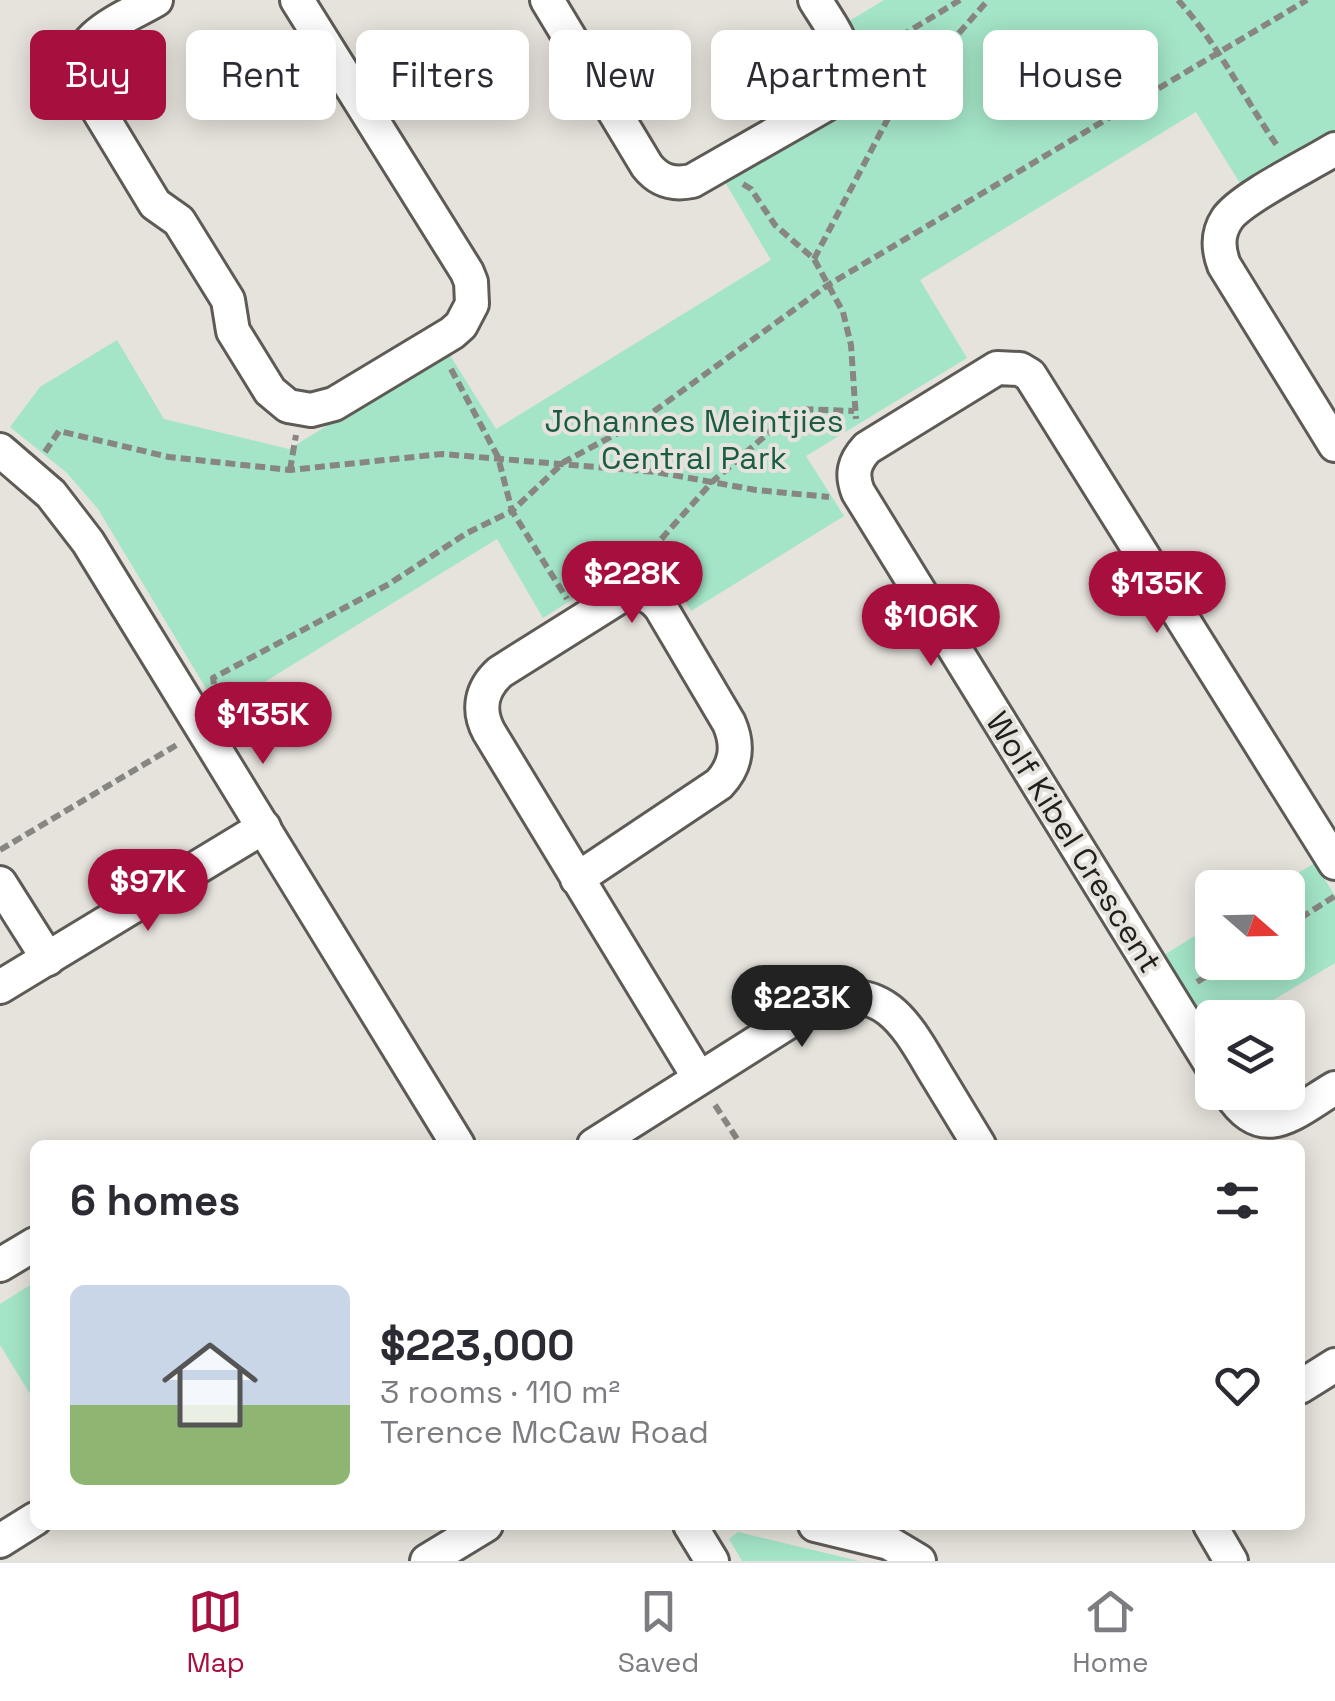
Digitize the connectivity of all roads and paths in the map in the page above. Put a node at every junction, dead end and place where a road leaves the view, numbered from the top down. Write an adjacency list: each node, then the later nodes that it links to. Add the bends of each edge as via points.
1 (156, 0): 18 (street, via 88,42 79,60 80,80 155,204 179,221 228,300 233,330 270,391 300,410 323,408)
2 (297, 0): 18 (street, via 467,272 473,292 468,315)
3 (547, 0): 14 (street, via 653,174 682,183)
4 (814, 0): 9 (street)
5 (960, 0): 10 (path)
6 (988, 0): 16 (path, via 894,107)
7 (1178, 0): 11 (path)
8 (1308, 0): 11 (path)
9 (834, 30)
10 (910, 30)
11 (1218, 52): 15 (path); 17 (path)
12 (798, 120): 14 (street)
13 (1335, 149): 15 (street)
14 (717, 166): 16 (path, via 751,188 775,225)
15 (1295, 173): 20 (street, via 1232,213 1221,230 1220,254)
16 (814, 260): 17 (path)
17 (828, 285): 19 (path, via 850,345); 24 (path, via 642,420)
18 (442, 340): 23 (path, via 446,360)
19 (854, 411): 21 (path); 26 (path, via 796,409)
20 (1335, 445)
21 (867, 448): 27 (street, via 854,468); 35 (street, via 997,368 1030,375)
22 (0, 450): 25 (street)
23 (498, 457): 24 (path); 25 (path, via 442,454 290,470 169,457 59,431); 28 (path)
24 (564, 462): 26 (path); 28 (path)
25 (30, 473): 33 (street, via 88,542)
26 (712, 482): 27 (path, via 819,498); 29 (path, via 648,554)
27 (858, 492): 44 (street, Wolf Kibel Crescent)
28 (512, 510): 30 (path); 31 (path, via 213,678)
29 (647, 595): 30 (street, via 621,596); 36 (street, via 729,723 735,756 719,784)
30 (581, 621): 36 (street, via 500,672 486,688 481,710)
31 (218, 696)
32 (182, 742): 34 (path)
33 (264, 827): 40 (street); 50 (street)
34 (0, 850)
35 (1335, 863)
36 (578, 879): 45 (street)
37 (0, 883): 40 (street)
38 (1335, 896): 39 (path)
39 (1305, 915)
40 (48, 958): 42 (street)
41 (1200, 980): 43 (path)
42 (0, 987)
43 (1182, 992)
44 (1195, 1038)
45 (699, 1078): 51 (street); 52 (path); 53 (street, via 822,1001 869,999 907,1026)
46 (1335, 1088): 47 (street)
47 (1305, 1104)
48 (1241, 1110): 49 (street, via 1273,1122)
49 (1295, 1110)
50 (455, 1140)
51 (602, 1140)
52 (738, 1140)
53 (976, 1140)
54 (30, 1247): 55 (street)
55 (0, 1265)
56 (1335, 1365): 57 (street)
57 (1305, 1384)
58 (30, 1522): 63 (street)
59 (478, 1530): 64 (street)
60 (693, 1530): 65 (street)
61 (834, 1530): 66 (street, via 889,1544)
62 (1213, 1530): 67 (street)
63 (0, 1541)
64 (427, 1561)
65 (712, 1561)
66 (918, 1561)
67 (1231, 1561)

